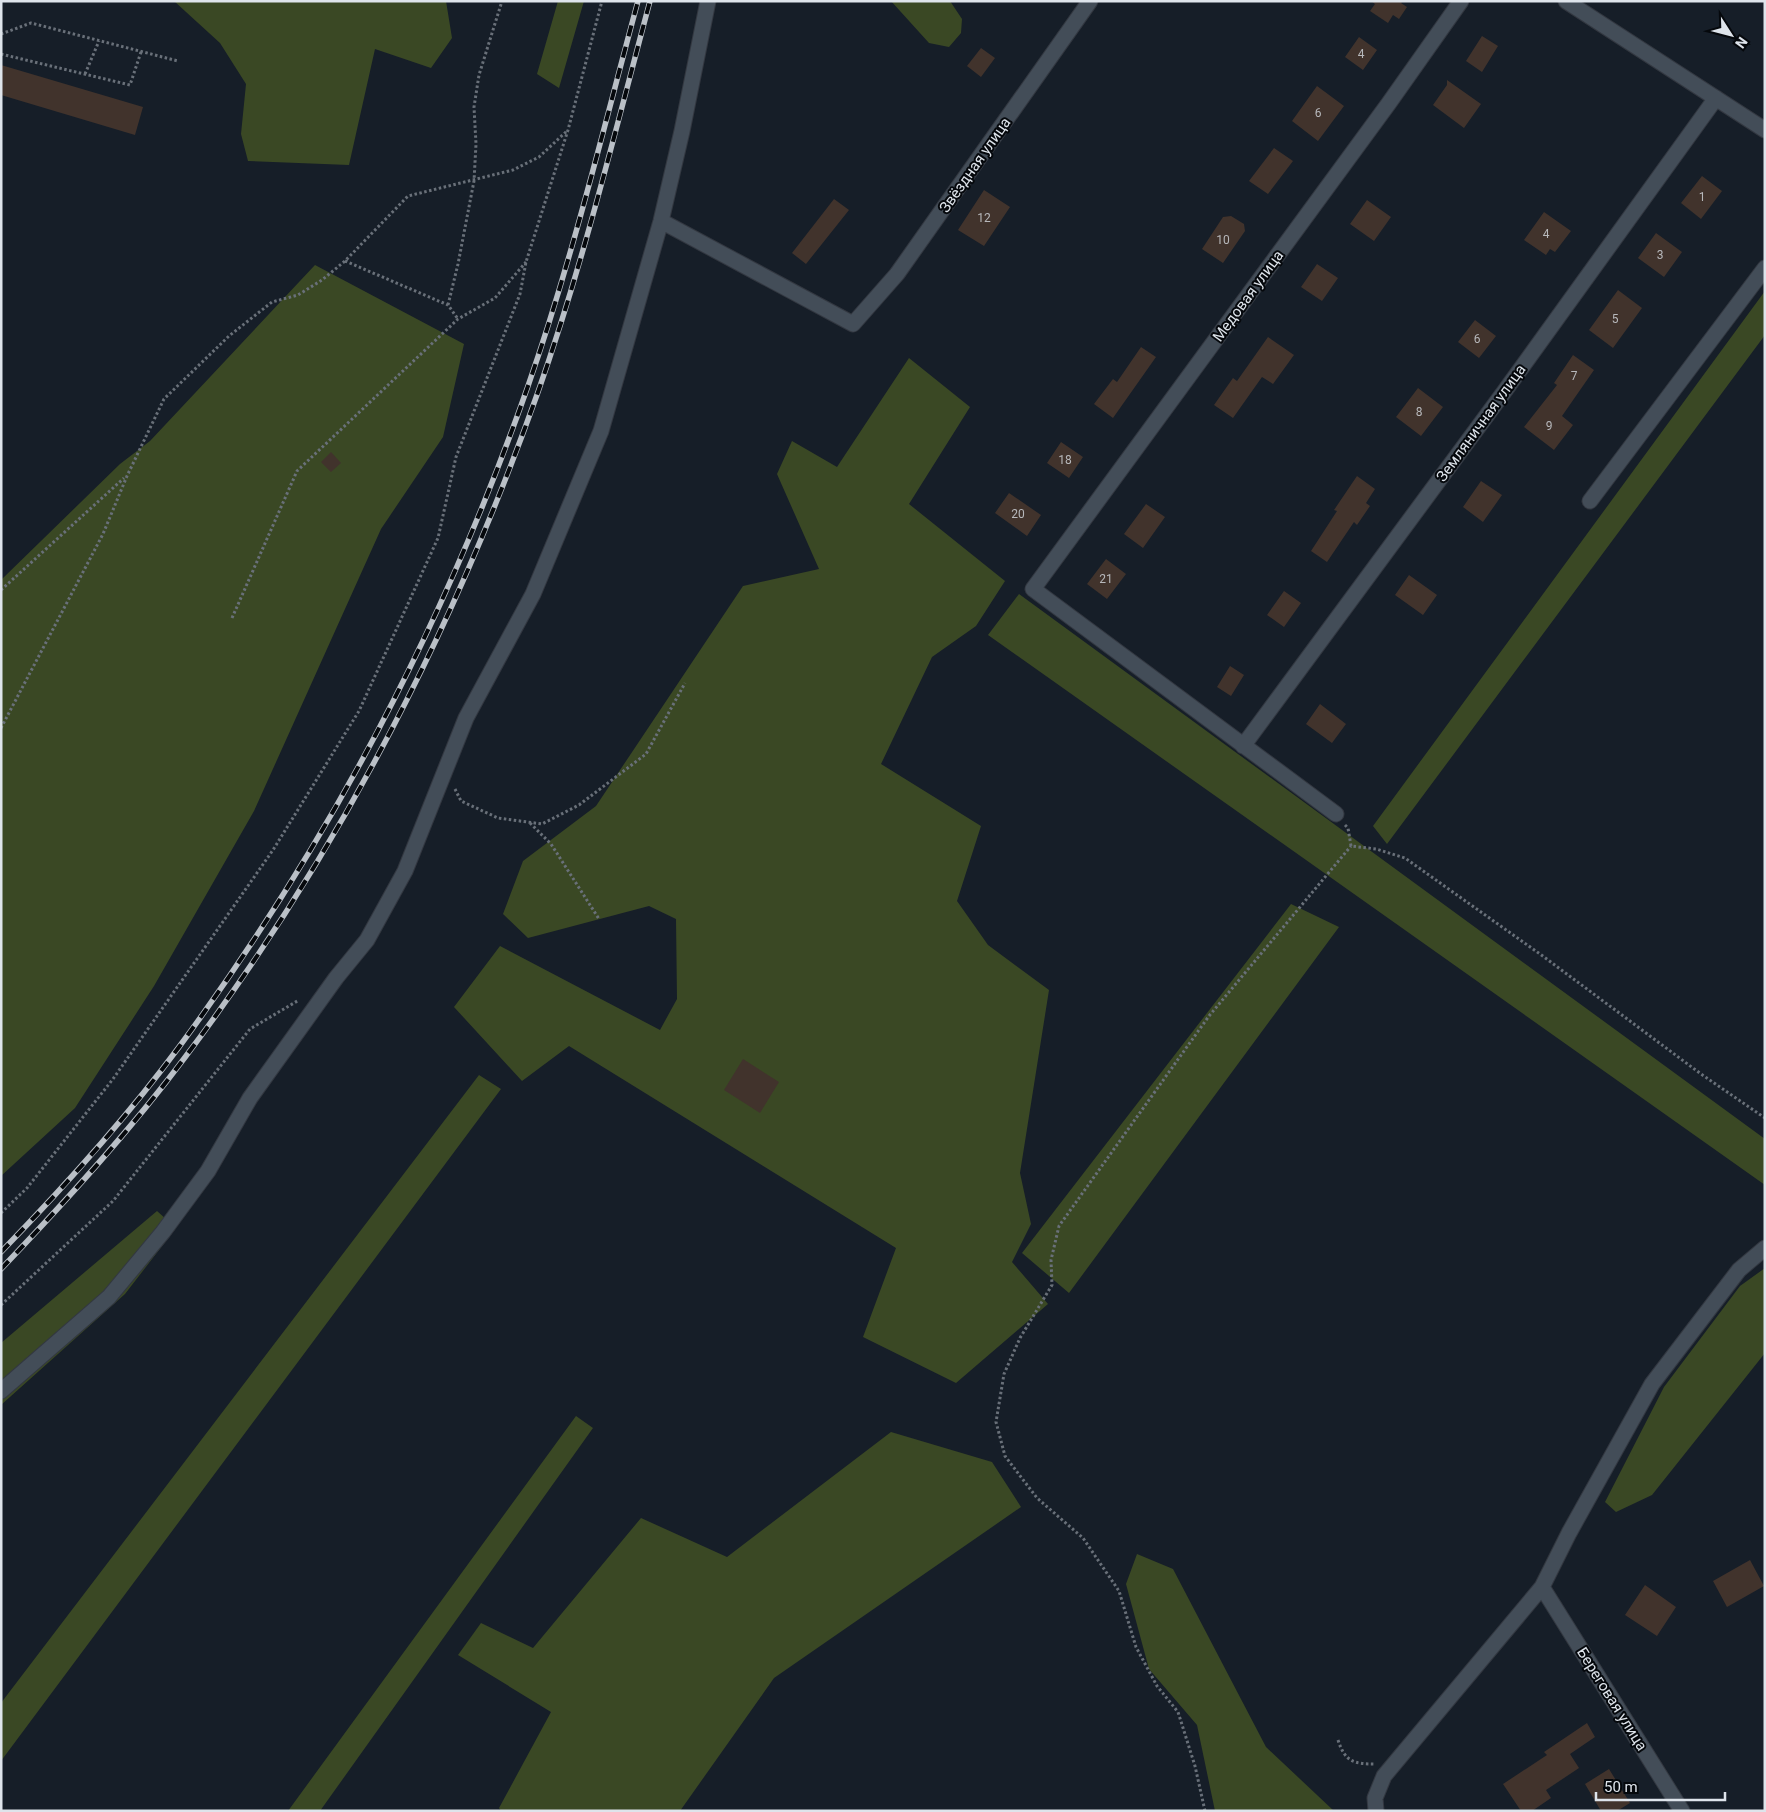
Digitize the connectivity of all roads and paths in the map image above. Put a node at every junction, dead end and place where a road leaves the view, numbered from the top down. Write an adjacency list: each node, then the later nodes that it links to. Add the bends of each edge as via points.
1 (502, 1): 16 (path, via 479,75 474,107)
2 (602, 1): 14 (path)
3 (708, 1): 17 (street)
4 (1090, 1): 17 (street, Звёздная улица, via 897,274 853,324)
5 (1461, 1): 29 (street, Медовая улица, via 1033,589)
6 (1566, 1): 13 (street)
7 (1, 34): 8 (path, via 31,23)
8 (99, 41): 9 (path); 12 (path)
9 (141, 52): 11 (path); 12 (path, via 130,85)
10 (1, 54): 12 (path)
11 (178, 62)
12 (85, 74)
13 (1716, 98): 15 (street); 29 (street, Земляничная улица)
14 (568, 130): 16 (path, via 539,157 513,170); 19 (path)
15 (1765, 130)
16 (474, 181): 18 (path, via 408,196); 21 (path)
17 (661, 221): 30 (street, via 601,431 533,594 466,718)
18 (345, 261): 21 (path); 23 (path, via 298,295 272,302 229,336 164,399)
19 (526, 262): 22 (path, via 495,298); 37 (path, via 520,294 456,457 438,538 359,711 273,850 118,1072 27,1188)
20 (1765, 268): 24 (street)
21 (448, 305): 22 (path)
22 (458, 319): 26 (path, via 297,471)
23 (127, 476): 25 (path); 28 (path, via 103,534)
24 (1590, 501)
25 (1, 590)
26 (232, 618)
27 (685, 683): 32 (path, via 646,754 579,805 542,824)
28 (1, 728)
29 (1243, 746): 31 (street)
30 (445, 770): 32 (path, via 461,801 498,818); 40 (street, via 405,871 367,940 250,1098 208,1171 109,1298)
31 (1336, 814): 33 (path, via 1348,828)
32 (529, 823): 34 (path, via 551,844)
33 (1351, 846): 36 (path, via 1405,858); 44 (path, via 1209,1016 1059,1226 1051,1260 1052,1285 1020,1338 1004,1374 996,1422 1005,1456 1037,1498 1083,1538 1119,1591 1136,1647 1157,1686 1178,1712)
34 (599, 919)
35 (302, 999): 39 (path, via 250,1029 113,1201)
36 (1765, 1118)
37 (1, 1213)
38 (1765, 1248): 41 (street, via 1738,1270 1652,1384)
39 (1, 1305)
40 (1, 1391)
41 (1542, 1588): 43 (street); 46 (street, Береговая улица)
42 (1338, 1740): 43 (path, via 1348,1759 1356,1764)
43 (1393, 1764): 45 (street, via 1375,1798)
44 (1205, 1811)
45 (1376, 1811)
46 (1682, 1811)

